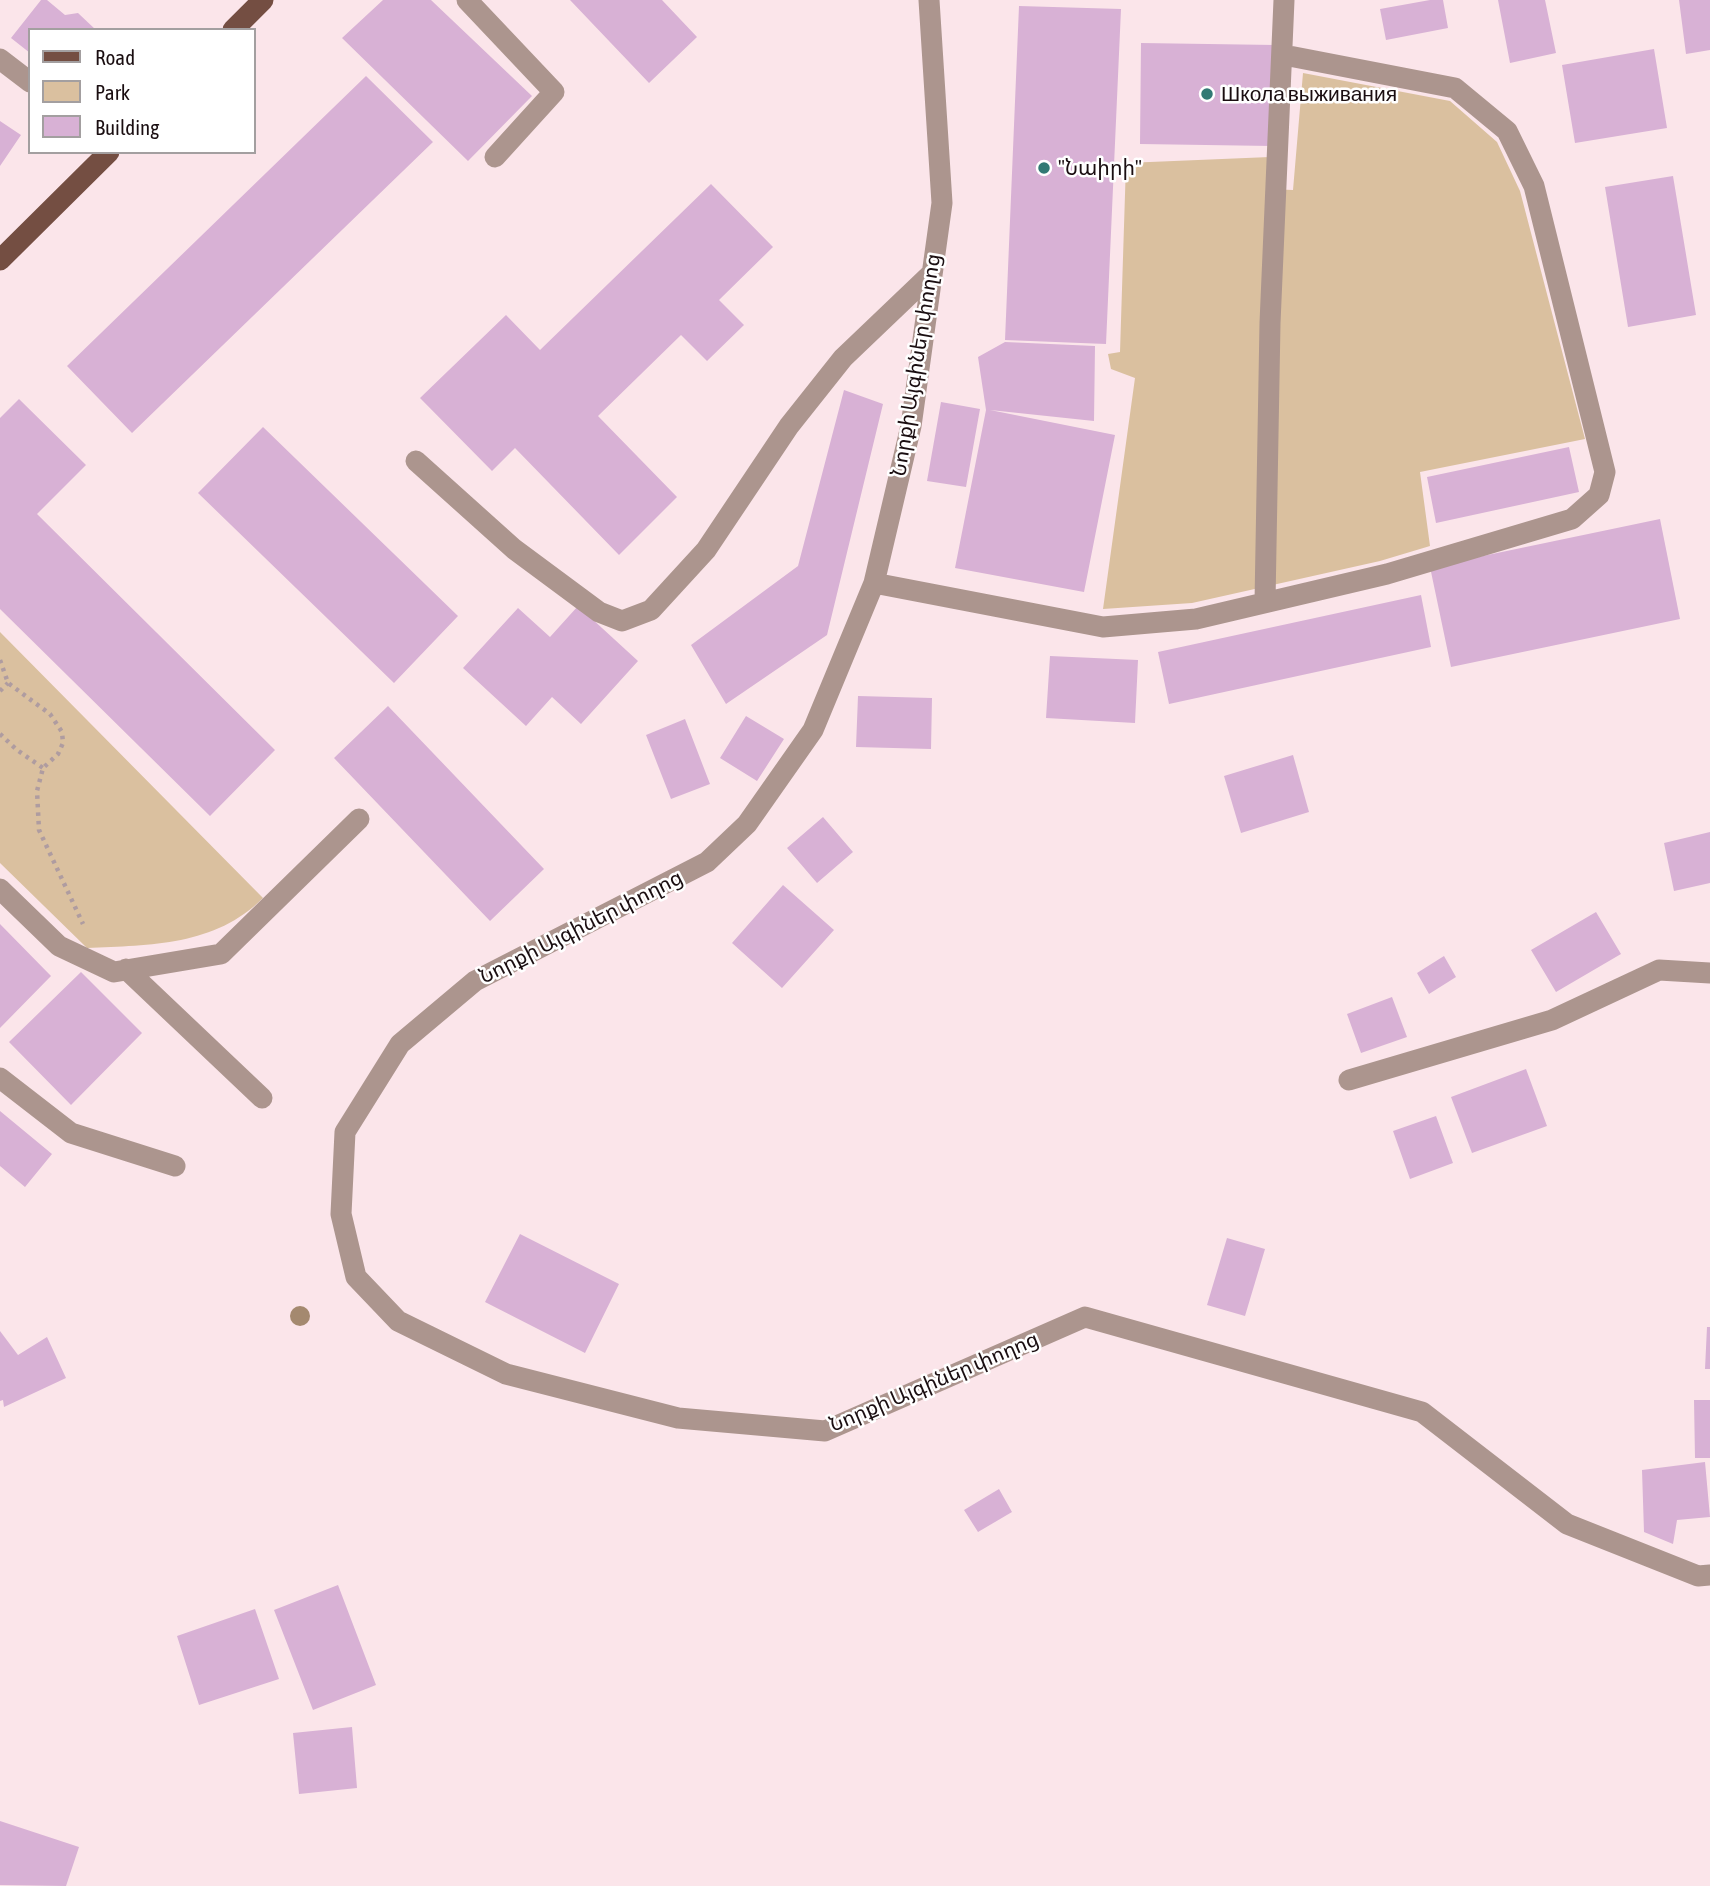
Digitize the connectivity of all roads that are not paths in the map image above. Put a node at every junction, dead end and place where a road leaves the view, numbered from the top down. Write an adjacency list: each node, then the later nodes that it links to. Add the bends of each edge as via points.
1 (263, 0): 5 (main road)
2 (467, 0): 10 (street, via 554,92)
3 (929, 0): 12 (street, Նորքի Այգիներ փողոց, via 942,203)
4 (1284, 0): 6 (street)
5 (235, 28)
6 (1284, 55): 15 (street, via 1270,323); 15 (street, via 1455,88 1507,131 1534,186 1605,472 1598,495 1572,519 1387,574)
7 (0, 59): 8 (street)
8 (28, 80)
9 (107, 154): 11 (main road)
10 (495, 157)
11 (0, 260)
12 (932, 273): 13 (street, via 843,358 789,426 706,550 651,610 622,621 599,612 514,549); 14 (street, Նորքի Այգիներ փողոց, via 911,426)
13 (416, 461)
14 (874, 583): 15 (street, via 1103,627 1196,619); 24 (street, Նորքի Այգիներ փողոց, via 813,730 747,824 707,862 475,981 400,1044 345,1132 341,1214 356,1277 398,1321 506,1374 678,1418 825,1431 1084,1317 1422,1412 1567,1524 1698,1576)
15 (1265, 602)
16 (359, 819): 18 (street, via 220,954)
17 (0, 889): 18 (street, via 60,946 114,972)
18 (126, 970): 22 (street)
19 (1710, 972): 21 (street, via 1659,970 1552,1020)
20 (0, 1079): 23 (street, via 71,1133)
21 (1349, 1080)
22 (262, 1098)
23 (175, 1166)
24 (1710, 1575)

